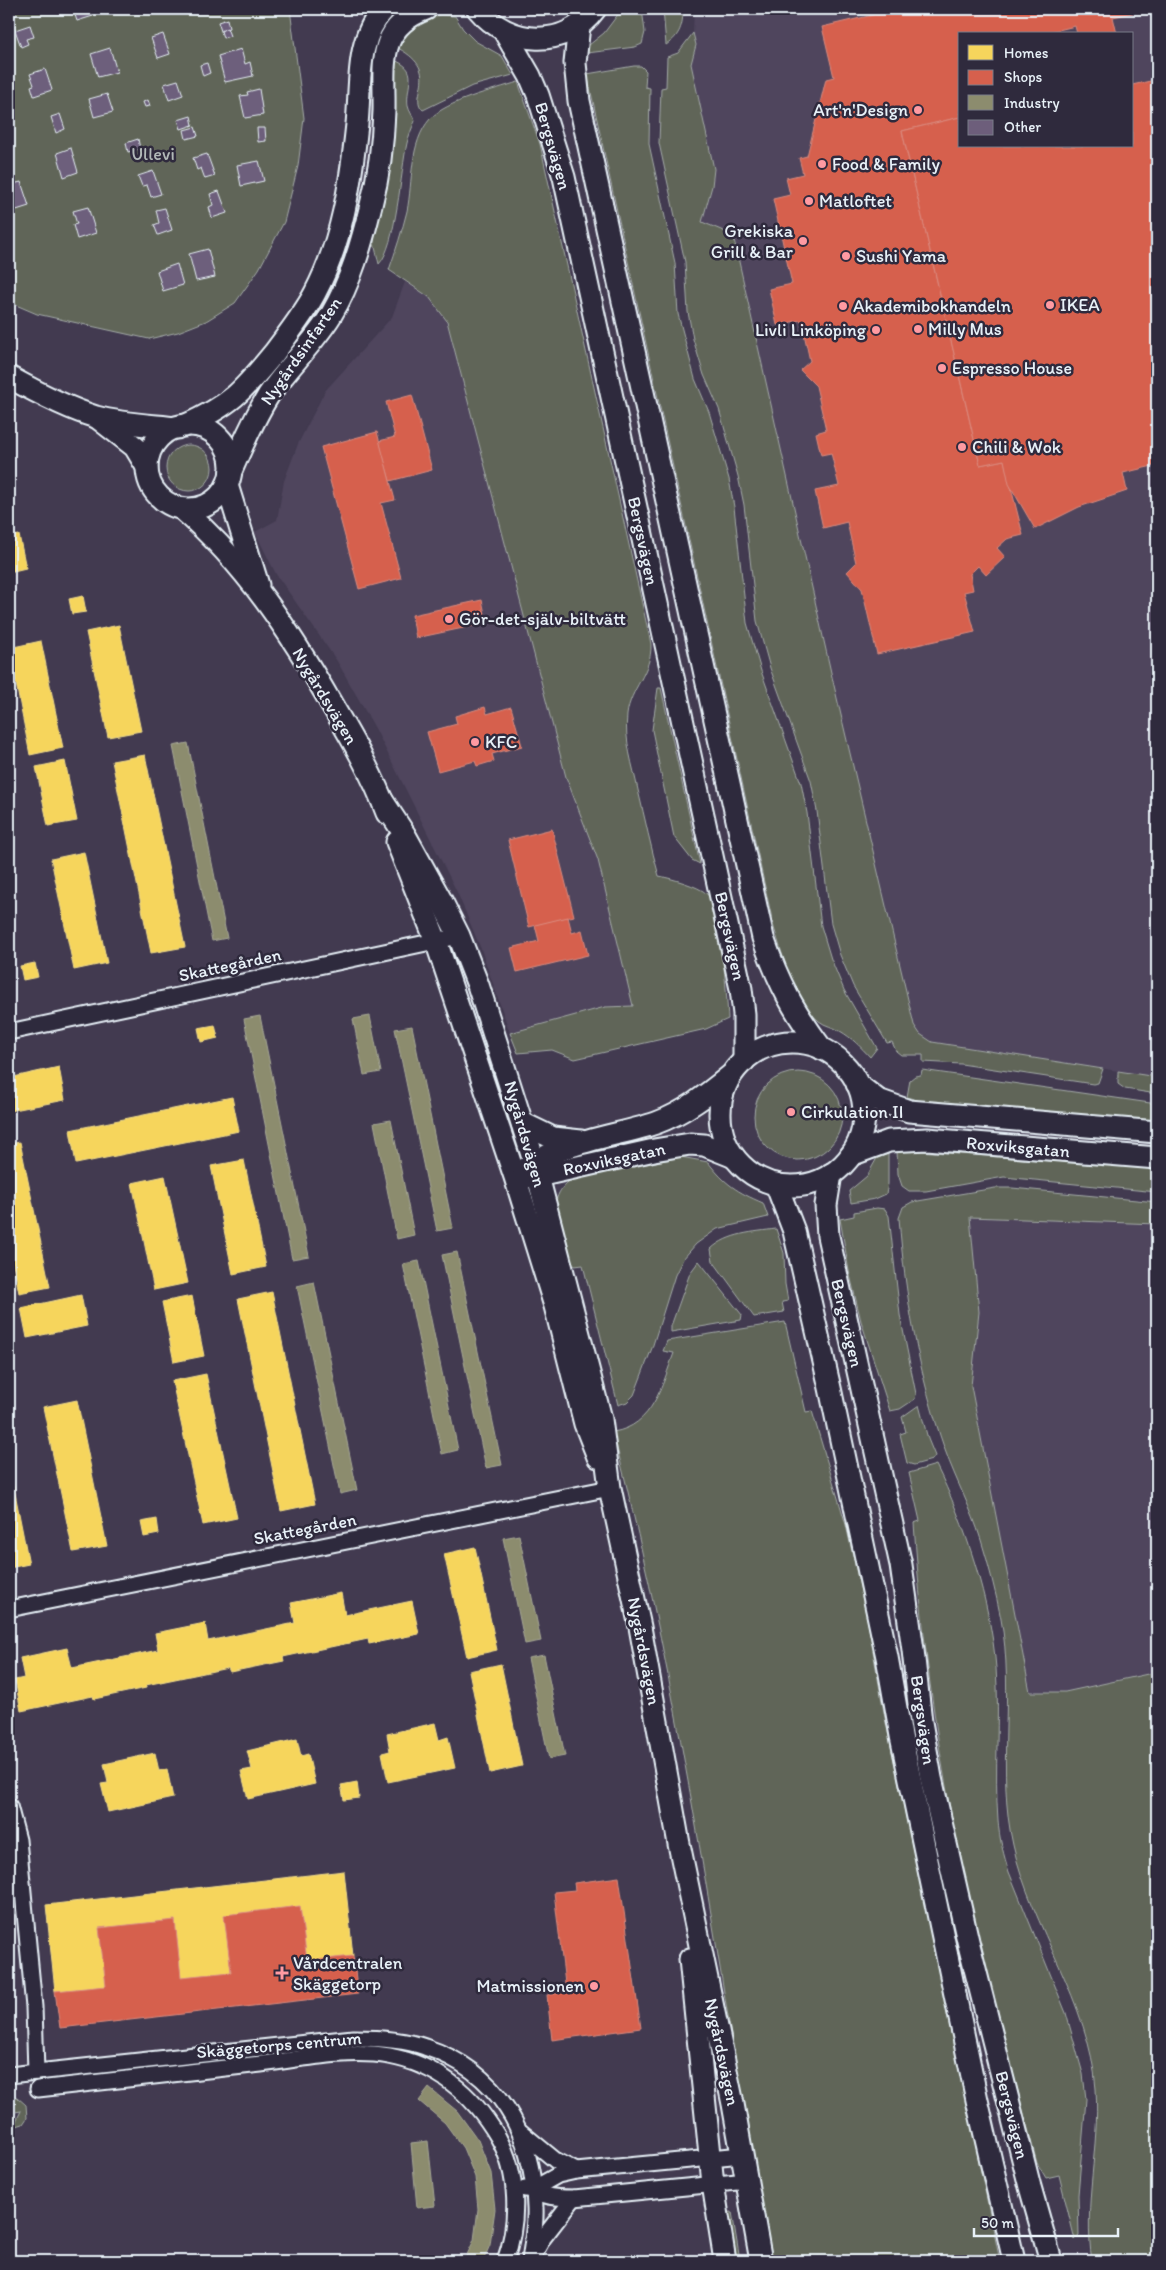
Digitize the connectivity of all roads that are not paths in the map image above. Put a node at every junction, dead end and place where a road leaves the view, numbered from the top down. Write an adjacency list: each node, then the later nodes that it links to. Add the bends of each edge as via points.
1 (384, 9): 9 (street, Nygårdsinfarten, via 375,18 363,49 345,209 315,293 246,387 223,406)
2 (426, 9): 11 (street, Nygårdsinfarten, via 404,20 395,29 385,53 382,68 383,119 374,189 348,279 324,326 268,396)
3 (478, 9): 6 (street)
4 (595, 9): 5 (street)
5 (579, 25): 6 (street, via 568,32 543,39); 18 (street, Bergsvägen, via 574,63 579,102 763,938 781,986)
6 (504, 31): 19 (street, Bergsvägen, via 538,95 564,177 741,989 744,1014)
7 (9, 377): 8 (street, via 62,404)
8 (97, 417): 9 (street, via 142,425); 10 (street, via 135,447)
9 (180, 427): 10 (street, via 164,434 153,446); 11 (street, via 202,428 218,438 228,453)
10 (147, 467): 12 (street, via 157,494 168,504)
11 (229, 478): 12 (street, via 222,493 209,504); 13 (street, Nygårdsvägen)
12 (182, 509): 13 (street, Nygårdsvägen, via 208,531)
13 (262, 594): 14 (street, Nygårdsvägen, via 328,698)
14 (382, 800): 15 (street, Nygårdsvägen, via 410,844); 16 (street, Nygårdsvägen)
15 (459, 936): 16 (street, Skattegården); 21 (street, Nygårdsvägen, via 496,1037)
16 (436, 941): 17 (street, Skattegården); 29 (street, Nygårdsvägen)
17 (9, 1032)
18 (822, 1049): 19 (street, via 790,1042 773,1045 757,1051); 20 (street, via 842,1064)
19 (737, 1069): 23 (street, Roxviksgatan, via 702,1099 665,1119); 25 (street, via 722,1096 720,1118 724,1138)
20 (857, 1084): 22 (street, Roxviksgatan, via 878,1100 909,1111); 24 (street, via 863,1120 860,1138)
21 (522, 1123): 23 (street, Roxviksgatan, via 553,1138); 27 (street, Nygårdsvägen)
22 (1157, 1132)
23 (589, 1141): 27 (street, Roxviksgatan)
24 (851, 1155): 26 (street, Roxviksgatan, via 889,1141 927,1139); 28 (street)
25 (734, 1158): 27 (street, Roxviksgatan, via 704,1145 690,1144); 30 (street, via 753,1174)
26 (1157, 1158)
27 (536, 1169): 29 (street, Roxviksgatan); 31 (street, Nygårdsvägen, via 601,1419)
28 (831, 1174): 30 (street, via 804,1185); 52 (street, Bergsvägen, via 826,1205 828,1236 901,1565 931,1778 968,1942)
29 (515, 1178): 31 (street, Nygårdsvägen, via 555,1306 585,1424)
30 (776, 1184): 51 (street, Bergsvägen, via 794,1231 830,1388 977,2100)
31 (610, 1488): 32 (street, Skattegården); 34 (street, Nygårdsvägen, via 640,1627)
32 (9, 1609)
33 (9, 1806): 35 (street, via 18,1840 34,2007)
34 (679, 1844): 39 (street, Nygårdsvägen); 40 (street, Nygårdsvägen)
35 (36, 2072): 36 (street, Skäggetorps centrum); 38 (street, Skäggetorps centrum, via 317,2040 387,2040 424,2046 469,2068 498,2096)
36 (9, 2075)
37 (38, 2089): 44 (street, Skäggetorps centrum, via 334,2056 388,2056 417,2064 446,2078 463,2091 480,2109 503,2146)
38 (521, 2132): 41 (street, Skäggetorps centrum, via 555,2160); 45 (street, Skäggetorps centrum)
39 (742, 2155): 40 (street); 42 (street, Nygårdsvägen)
40 (711, 2159): 41 (street); 43 (street, Nygårdsvägen)
41 (576, 2171): 45 (street, via 558,2175)
42 (747, 2181): 43 (street); 50 (street, Nygårdsvägen)
43 (713, 2184): 46 (street); 49 (street, Nygårdsvägen)
44 (514, 2189): 45 (street); 47 (street, Skäggetorps centrum, via 514,2228)
45 (533, 2189): 46 (street, via 546,2195); 48 (street, Skäggetorps centrum, via 534,2229)
46 (574, 2198): 48 (street, Skäggetorps centrum, via 543,2238)
47 (505, 2261)
48 (530, 2261)
49 (725, 2261)
50 (761, 2261)
51 (1014, 2261)
52 (1051, 2261)

